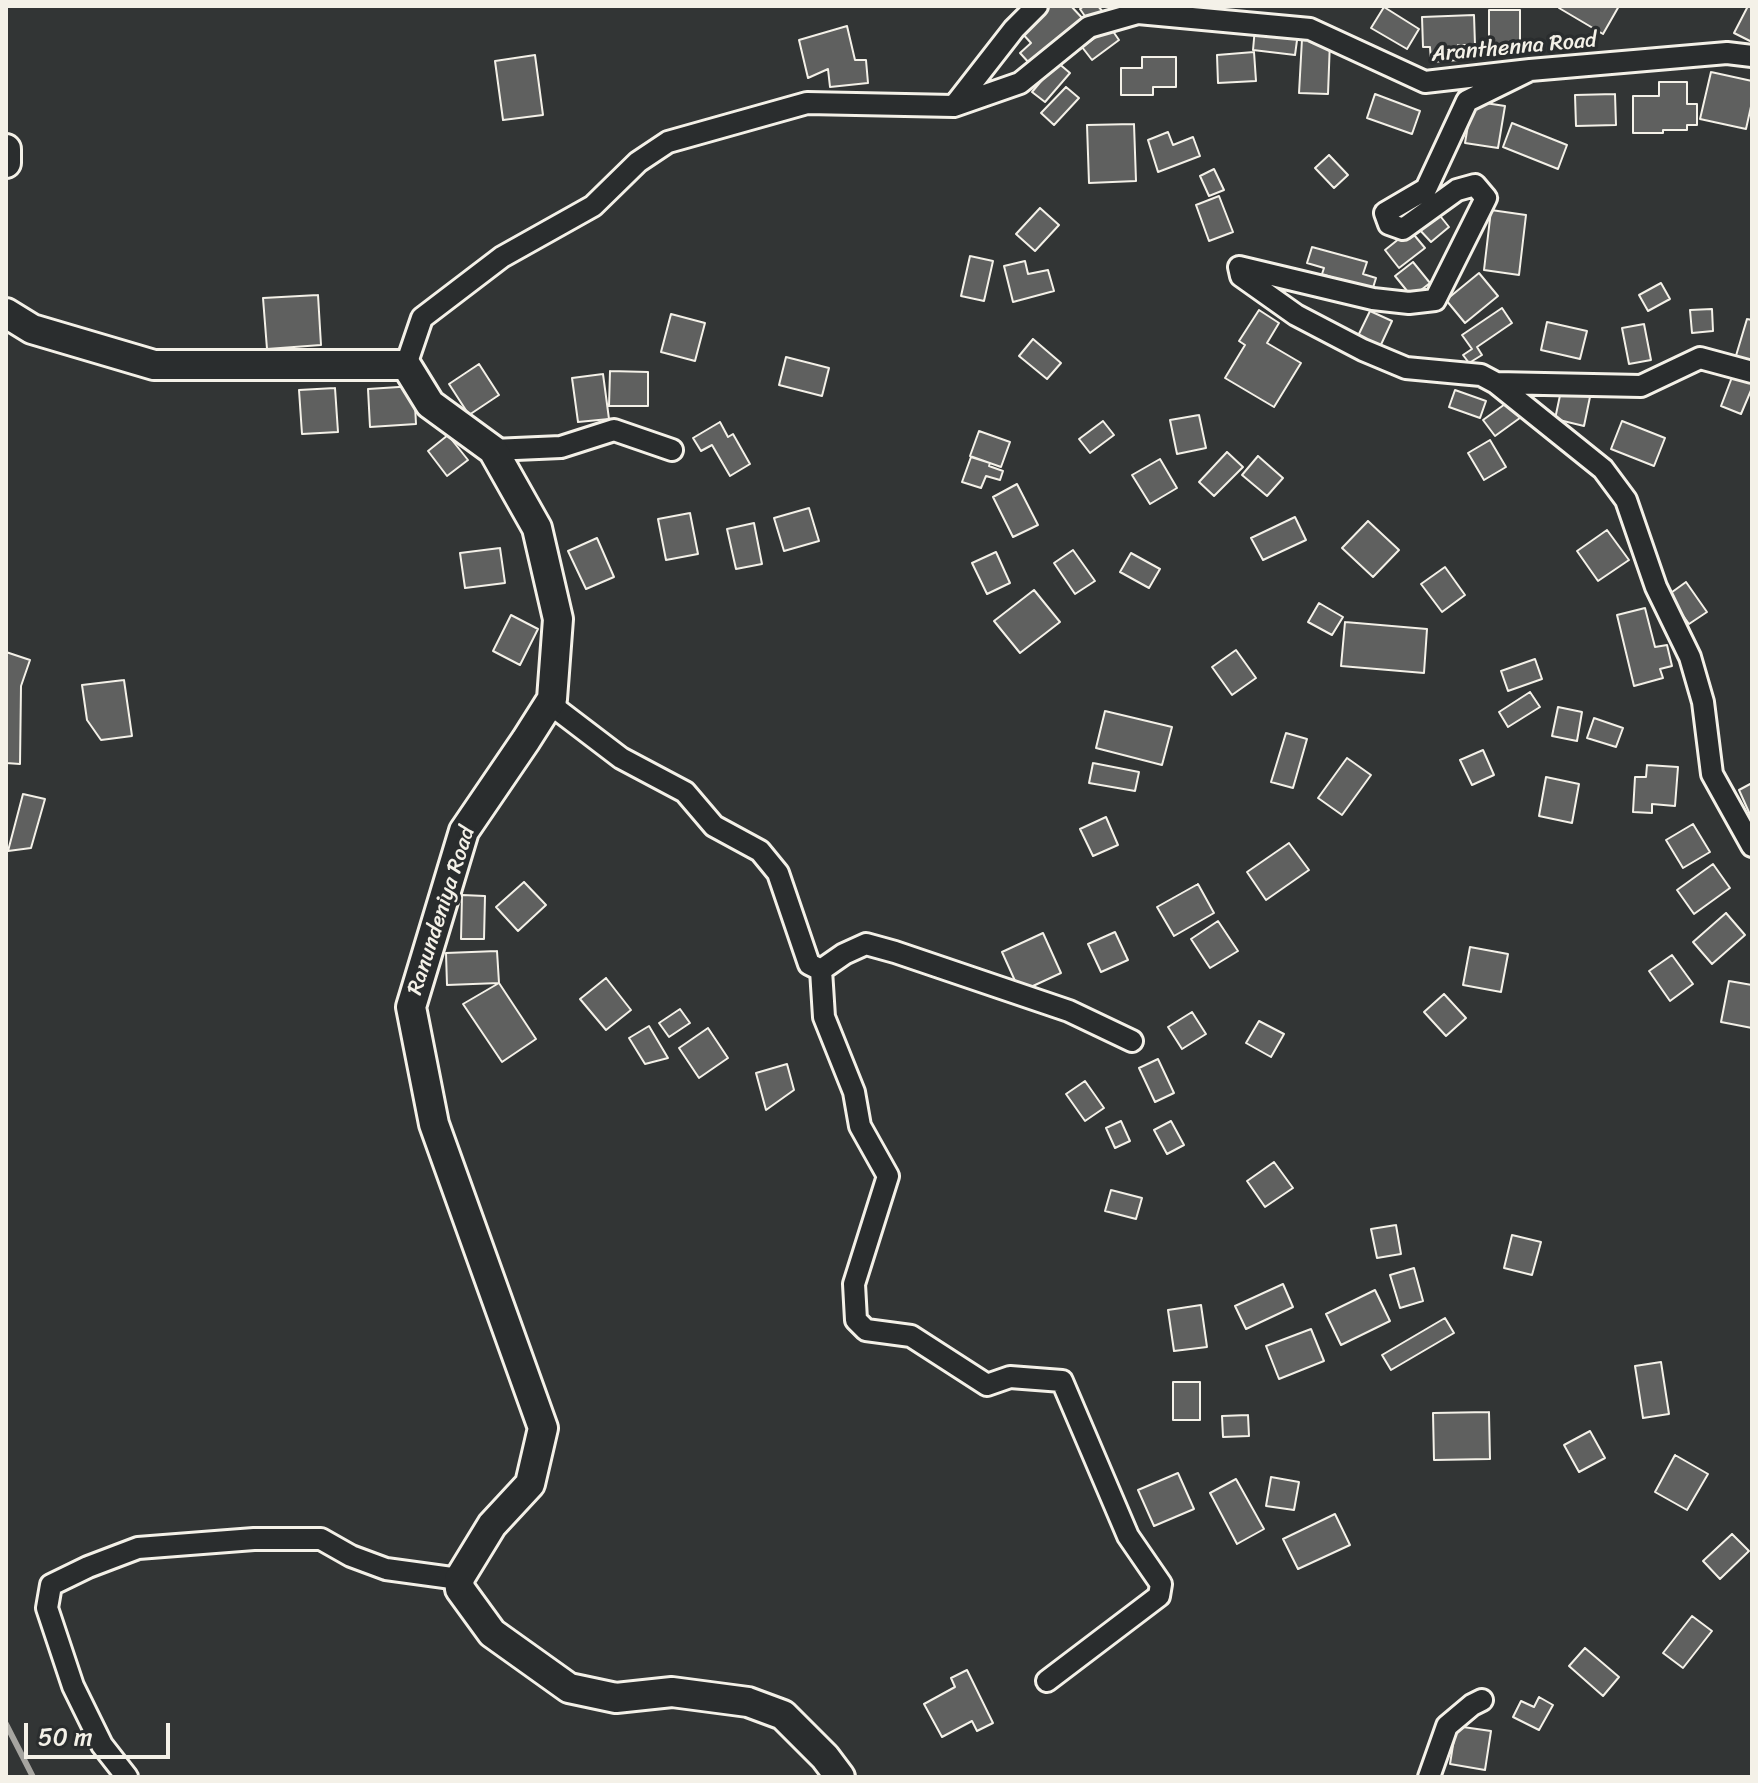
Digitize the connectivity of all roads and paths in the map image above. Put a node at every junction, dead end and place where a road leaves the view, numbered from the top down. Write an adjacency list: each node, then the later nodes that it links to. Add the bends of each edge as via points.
1 (1037, 6): 4 (street)
2 (1752, 56): 3 (street, Aranthenna Road, via 1727,53)
3 (1530, 70): 4 (street, Aranthenna Road, via 1425,82 1310,29 1138,13 1089,27 1020,83); 10 (street, via 1467,101 1426,189 1385,213 1389,224 1403,229 1457,190 1475,185 1486,198 1435,300 1373,299 1239,267 1241,276 1296,315 1363,350 1406,368 1481,375)
4 (954, 106): 8 (street, Aranthenna Road, via 807,103 668,142 638,162 593,206 502,257 422,318)
5 (6, 149): 6 (main road)
6 (6, 163)
7 (6, 313): 8 (main road, via 32,329 154,365)
8 (406, 365): 11 (main road, Ranundeniya Road, via 430,404)
9 (1752, 372): 10 (street, via 1700,358 1641,386)
10 (1496, 383): 14 (street, via 1603,469 1626,500 1656,587 1690,657 1703,702 1712,774)
11 (493, 450): 12 (street, via 561,447 614,430); 13 (main road, Ranundeniya Road, via 537,528 558,619)
12 (672, 450)
13 (552, 699): 15 (street, via 558,710 621,758 685,792 714,826 760,851 778,873 809,964); 17 (main road, Ranundeniya Road, via 464,831 411,1007 434,1124 543,1428 530,1484 492,1525)
14 (1752, 846)
15 (821, 970): 16 (street, via 866,944 1069,1011); 18 (street, via 824,1017 854,1092 860,1126 888,1176 854,1284 856,1320 866,1330 911,1336 987,1385 1010,1377 1062,1381 1128,1536 1161,1584 1159,1596)
16 (1132, 1041)
17 (459, 1579): 20 (street, via 386,1569 321,1539 254,1539 138,1548 51,1585 47,1608 73,1686 102,1745); 21 (main road, via 460,1589 492,1633 569,1688 616,1698 672,1692 748,1702 783,1715)
18 (1047, 1681)
19 (1482, 1700): 22 (street, via 1447,1726)
20 (127, 1777)
21 (840, 1777)
22 (1429, 1777)

